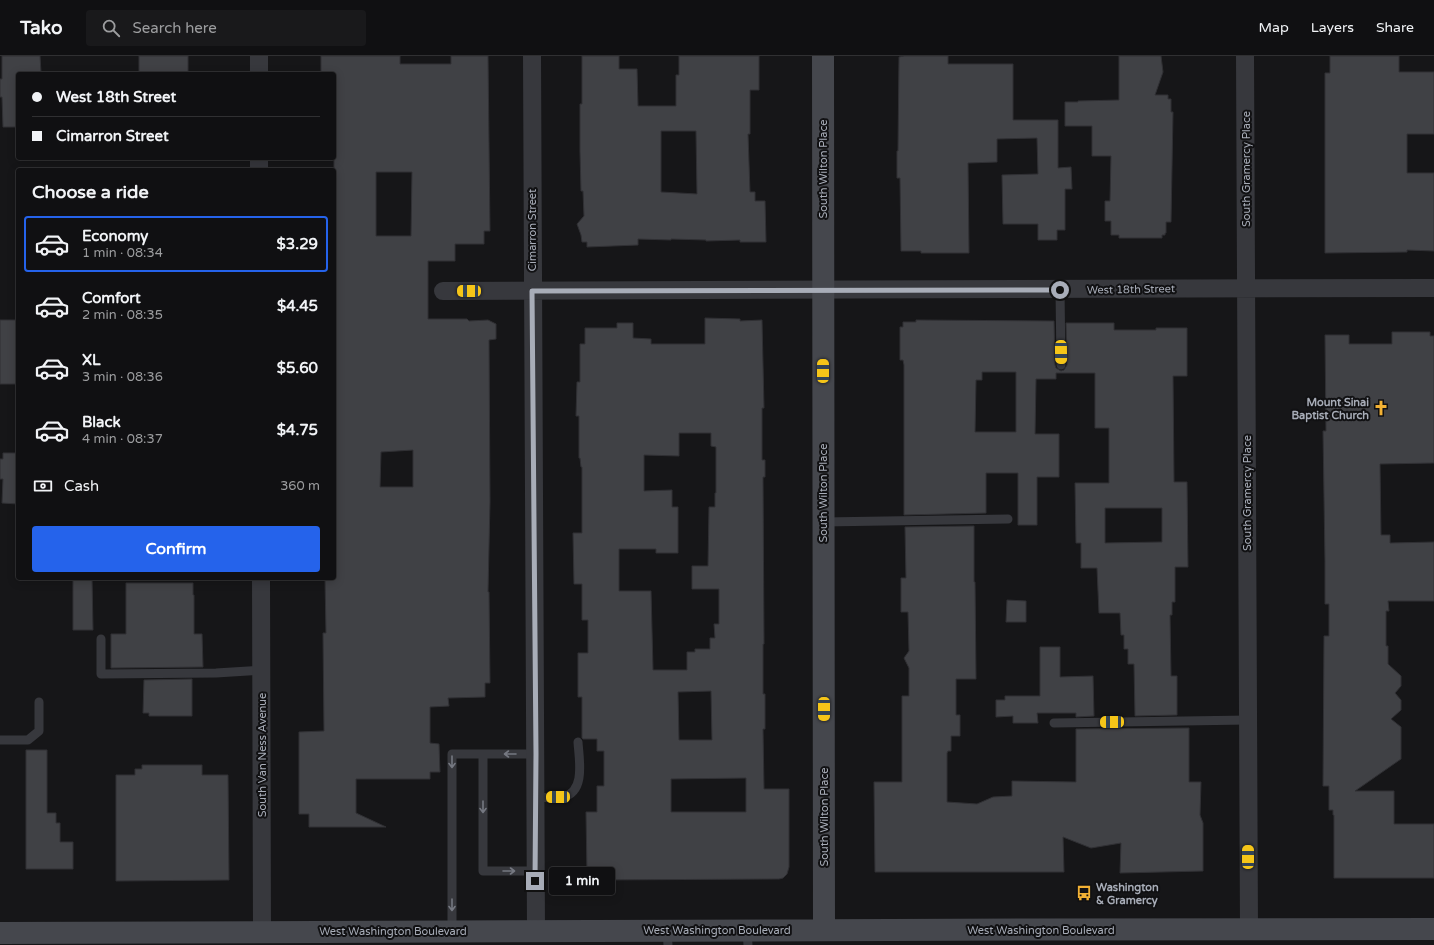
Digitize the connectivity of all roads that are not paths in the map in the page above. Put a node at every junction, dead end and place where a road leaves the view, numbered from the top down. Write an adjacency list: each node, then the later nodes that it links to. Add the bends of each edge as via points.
1 (259, 56): 5 (street)
2 (532, 56): 11 (street, Cimarron Street)
3 (824, 56): 8 (main road, South Wilton Place)
4 (1245, 56): 6 (street, South Gramercy Place)
5 (259, 72)
6 (1246, 288): 7 (street, West 18th Street); 9 (street, West 18th Street); 19 (street, South Gramercy Place)
7 (1434, 288)
8 (823, 290): 9 (street, West 18th Street); 11 (street, West 18th Street); 14 (main road, South Wilton Place)
9 (1060, 290): 12 (lane)
10 (443, 291): 11 (street, West 18th Street)
11 (532, 291): 24 (street, Cimarron Street)
12 (1061, 365)
13 (1008, 518): 14 (lane)
14 (824, 522): 27 (main road, South Wilton Place)
15 (261, 580): 17 (street, South Van Ness Avenue)
16 (101, 639): 17 (lane, via 101,674)
17 (262, 670): 32 (street, South Van Ness Avenue)
18 (39, 702): 21 (lane, via 39,731 28,740)
19 (1248, 720): 20 (lane); 29 (street, South Gramercy Place)
20 (1054, 723)
21 (0, 740)
22 (578, 742): 25 (lane, via 580,778 573,792 564,797)
23 (483, 754): 24 (lane, one-way to 23); 26 (lane, one-way to 26, via 483,871); 30 (lane, one-way to 30, via 452,754)
24 (536, 754): 25 (street, Cimarron Street)
25 (535, 798): 26 (street, Cimarron Street)
26 (535, 871): 33 (street, Cimarron Street)
27 (824, 929): 34 (main road, West Washington Boulevard); 36 (main road, West Washington Boulevard)
28 (1434, 929): 29 (main road, West Washington Boulevard)
29 (1249, 930): 34 (main road, West Washington Boulevard)
30 (452, 931): 32 (main road, West Washington Boulevard); 33 (main road, West Washington Boulevard)
31 (0, 932): 37 (main road, West Washington Boulevard)
32 (262, 932): 37 (main road, West Washington Boulevard)
33 (522, 936): 35 (main road, West Washington Boulevard)
34 (1154, 937)
35 (668, 938): 36 (main road, West Washington Boulevard)
36 (748, 938)
37 (45, 939)

